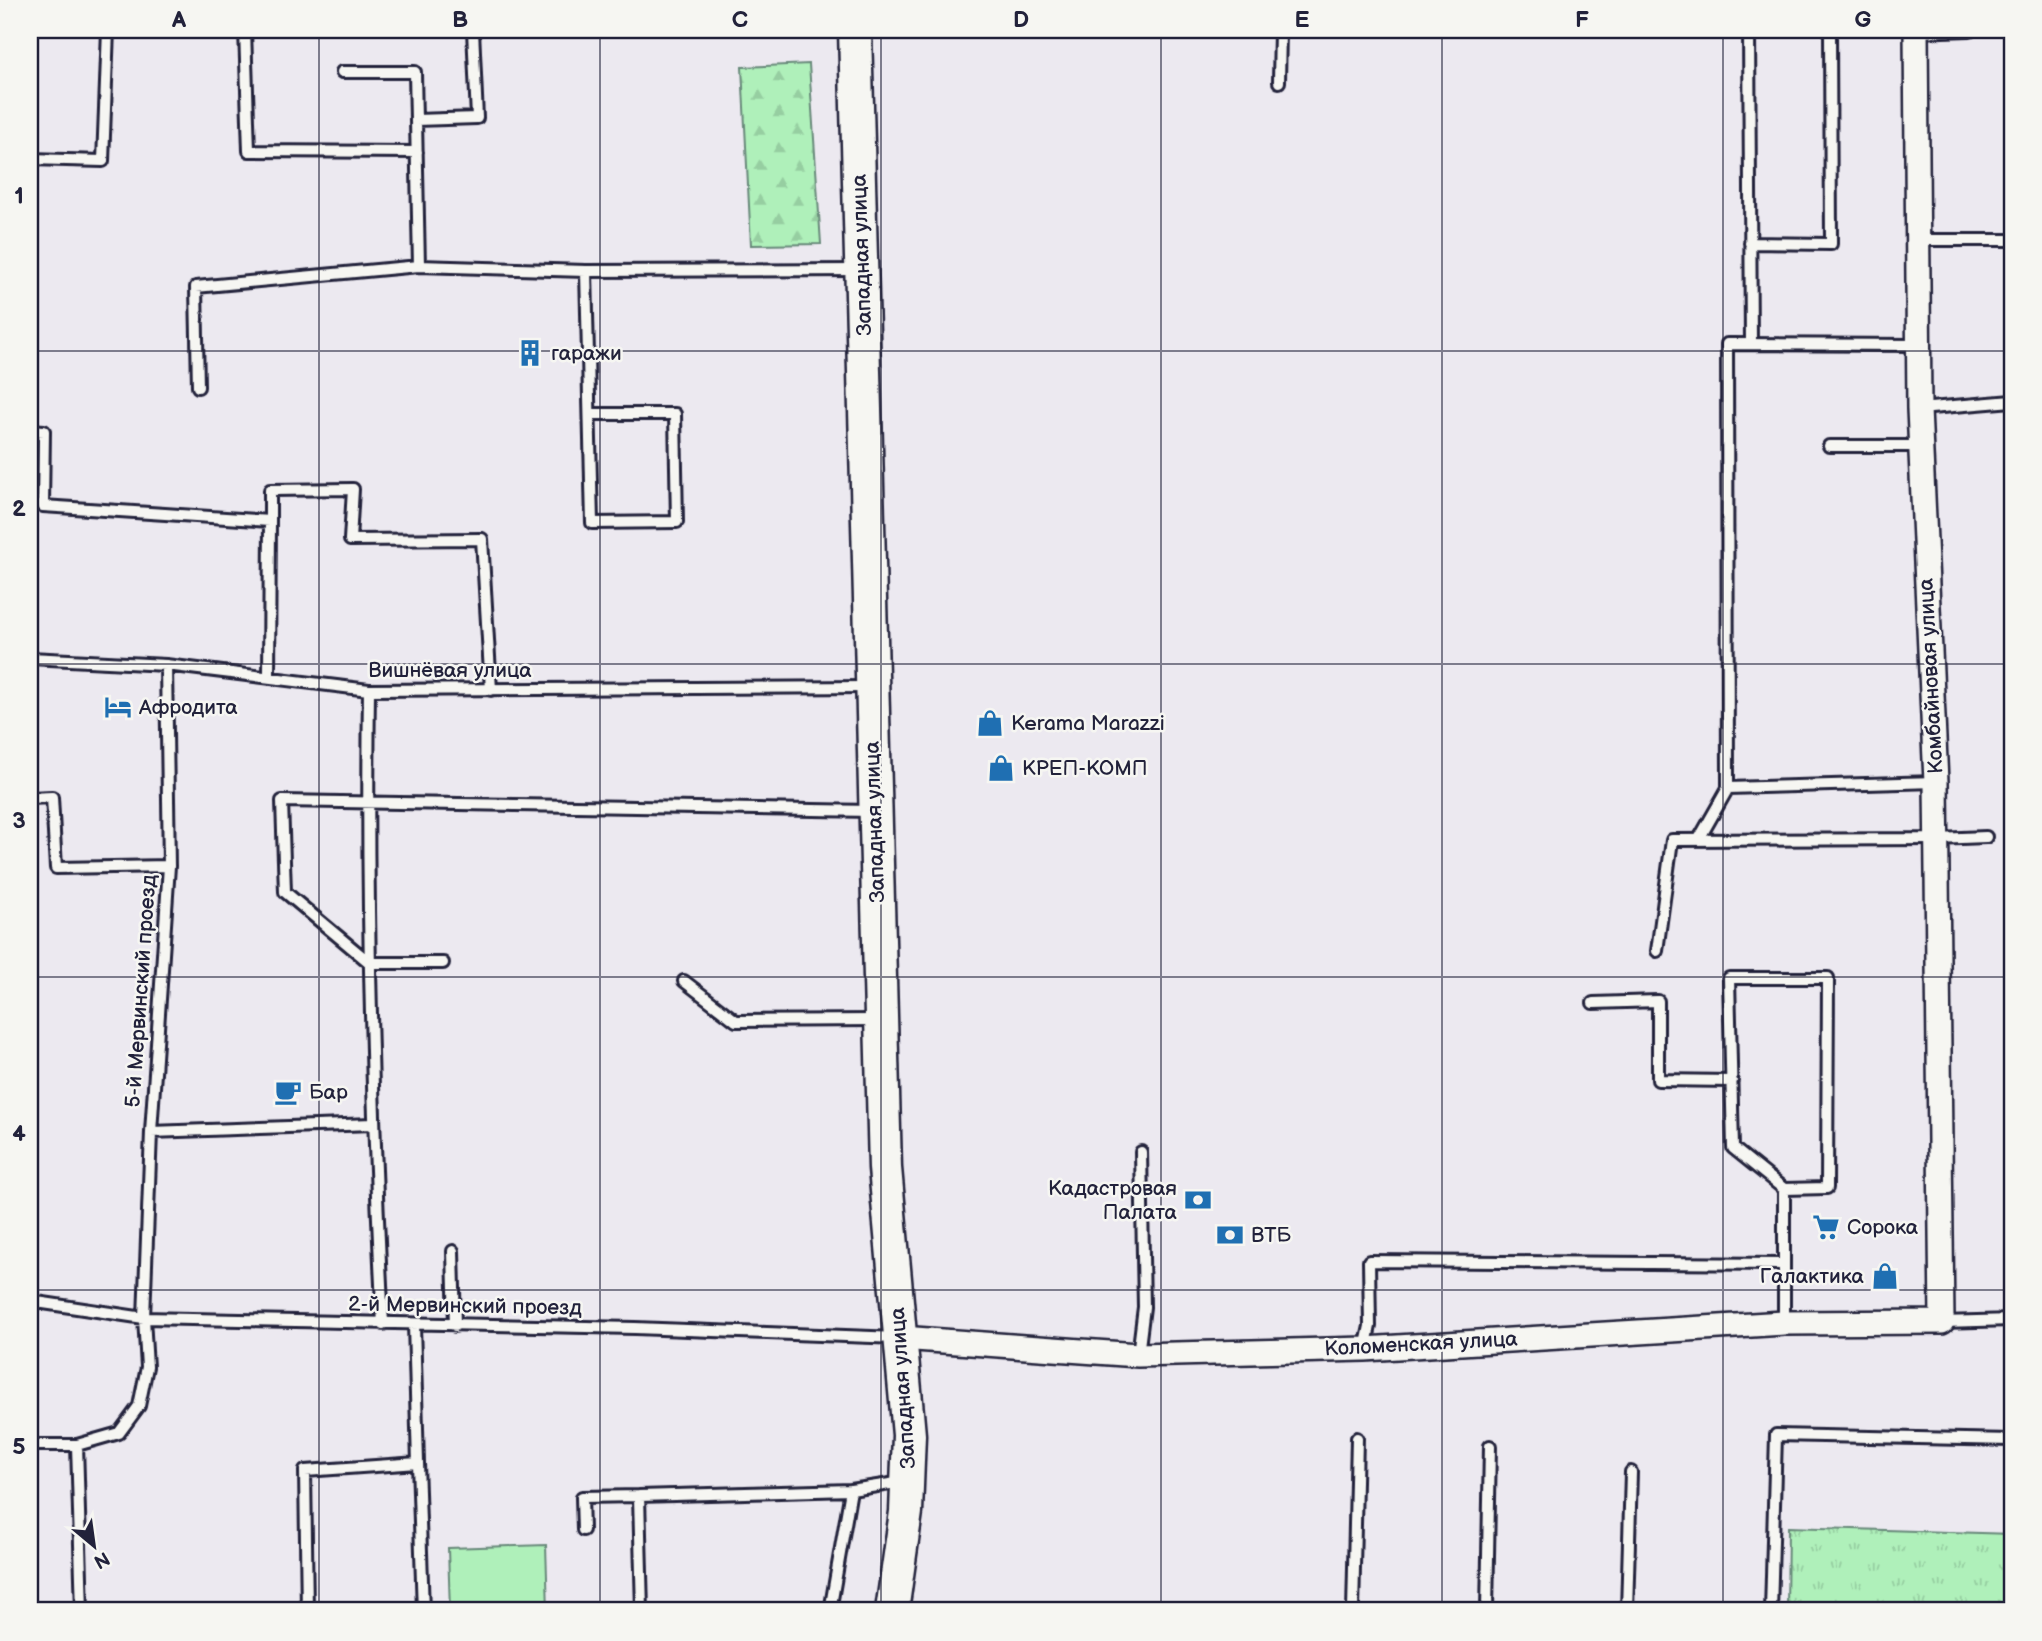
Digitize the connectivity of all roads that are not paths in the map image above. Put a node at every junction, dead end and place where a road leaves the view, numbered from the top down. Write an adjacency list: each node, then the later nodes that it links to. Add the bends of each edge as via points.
1 (108, 30): 14 (lane, via 103,162)
2 (245, 30): 13 (lane, via 249,150)
3 (473, 30): 12 (lane, via 477,118)
4 (855, 30): 19 (street, Западная улица)
5 (1280, 30): 11 (lane)
6 (1749, 30): 17 (lane)
7 (1830, 30): 17 (lane, via 1831,244)
8 (1970, 30): 9 (lane)
9 (1916, 31): 15 (street, Комбайновая улица)
10 (342, 72): 12 (lane, via 415,72)
11 (1279, 82)
12 (416, 120): 13 (lane)
13 (417, 152): 18 (lane)
14 (30, 159)
15 (1918, 240): 16 (lane); 22 (street, Комбайновая улица)
16 (2012, 240)
17 (1750, 243): 21 (lane)
18 (419, 265): 20 (lane); 23 (lane, via 196,287)
19 (863, 270): 20 (lane); 34 (street, Западная улица)
20 (586, 271): 26 (lane)
21 (1751, 344): 22 (lane); 38 (lane, via 1727,344)
22 (1918, 345): 25 (street, Комбайновая улица)
23 (198, 387)
24 (2012, 401): 25 (lane)
25 (1919, 409): 29 (street, Комбайновая улица)
26 (590, 414): 26 (lane, via 592,523 677,522 675,414)
27 (30, 430): 30 (lane, via 44,431 43,506)
28 (1829, 446): 29 (lane)
29 (1921, 446): 37 (street, Комбайновая улица)
30 (270, 521): 33 (lane); 36 (lane, via 270,490 353,489 350,540 482,539)
31 (30, 659): 32 (lane, Вишнёвая улица)
32 (166, 665): 33 (lane, Вишнёвая улица); 45 (lane, 5-й Мервинский проезд)
33 (269, 677): 35 (lane, Вишнёвая улица)
34 (871, 687): 36 (lane, Вишнёвая улица); 41 (street, Западная улица)
35 (369, 690): 36 (lane, Вишнёвая улица); 40 (lane)
36 (491, 690)
37 (1936, 782): 38 (lane); 44 (street, Комбайновая улица)
38 (1728, 788): 43 (lane)
39 (30, 798): 45 (lane, via 52,797 56,868)
40 (367, 802): 41 (lane); 47 (lane); 47 (lane, via 282,801 285,892)
41 (874, 811): 51 (street, Западная улица)
42 (1986, 836): 44 (lane)
43 (1699, 839): 44 (lane); 46 (lane, via 1672,840)
44 (1937, 839): 62 (street, Комбайновая улица)
45 (169, 866): 54 (lane, 5-й Мервинский проезд)
46 (1657, 951)
47 (370, 963): 48 (lane); 53 (lane)
48 (443, 963)
49 (684, 981): 51 (lane, via 736,1021)
50 (1593, 1003): 52 (lane, via 1658,1001 1658,1080)
51 (880, 1020): 67 (street, Западная улица, via 885,1168)
52 (1732, 1081): 56 (lane, via 1733,1148); 56 (lane, via 1729,978 1828,978 1827,1188)
53 (373, 1124): 54 (lane); 64 (lane)
54 (151, 1132): 60 (lane, 5-й Мервинский проезд)
55 (1141, 1152): 69 (lane, via 1144,1307)
56 (1784, 1189): 58 (lane)
57 (453, 1251): 66 (lane)
58 (1784, 1264): 63 (lane); 68 (lane, via 1369,1261 1370,1326)
59 (30, 1301): 60 (lane, 2-й Мервинский проезд)
60 (144, 1318): 64 (lane, 2-й Мервинский проезд); 73 (lane, 5-й Мервинский проезд, via 147,1367 139,1406 119,1433)
61 (2012, 1320): 62 (lane)
62 (1942, 1322): 63 (street, Коломенская улица)
63 (1784, 1323): 68 (street, Коломенская улица)
64 (383, 1324): 65 (lane, 2-й Мервинский проезд)
65 (414, 1325): 66 (lane, 2-й Мервинский проезд); 75 (lane)
66 (455, 1326): 67 (lane, 2-й Мервинский проезд)
67 (901, 1338): 69 (street, Коломенская улица); 77 (street, Западная улица)
68 (1365, 1349): 69 (street, Коломенская улица)
69 (1138, 1355)
70 (1357, 1437): 87 (lane)
71 (2012, 1440): 90 (lane, via 1776,1435)
72 (30, 1445): 73 (lane, 5-й Мервинский проезд)
73 (76, 1445): 81 (lane)
74 (1490, 1446): 88 (lane)
75 (418, 1463): 82 (lane, via 305,1471); 83 (lane)
76 (1631, 1472): 89 (lane)
77 (909, 1481): 78 (lane); 86 (street, Западная улица)
78 (851, 1490): 79 (lane); 85 (lane)
79 (639, 1496): 80 (lane, via 582,1497); 84 (lane)
80 (583, 1530)
81 (82, 1611)
82 (307, 1611)
83 (423, 1611)
84 (642, 1611)
85 (830, 1611)
86 (892, 1611)
87 (1353, 1611)
88 (1487, 1611)
89 (1627, 1611)
90 (1771, 1611)

